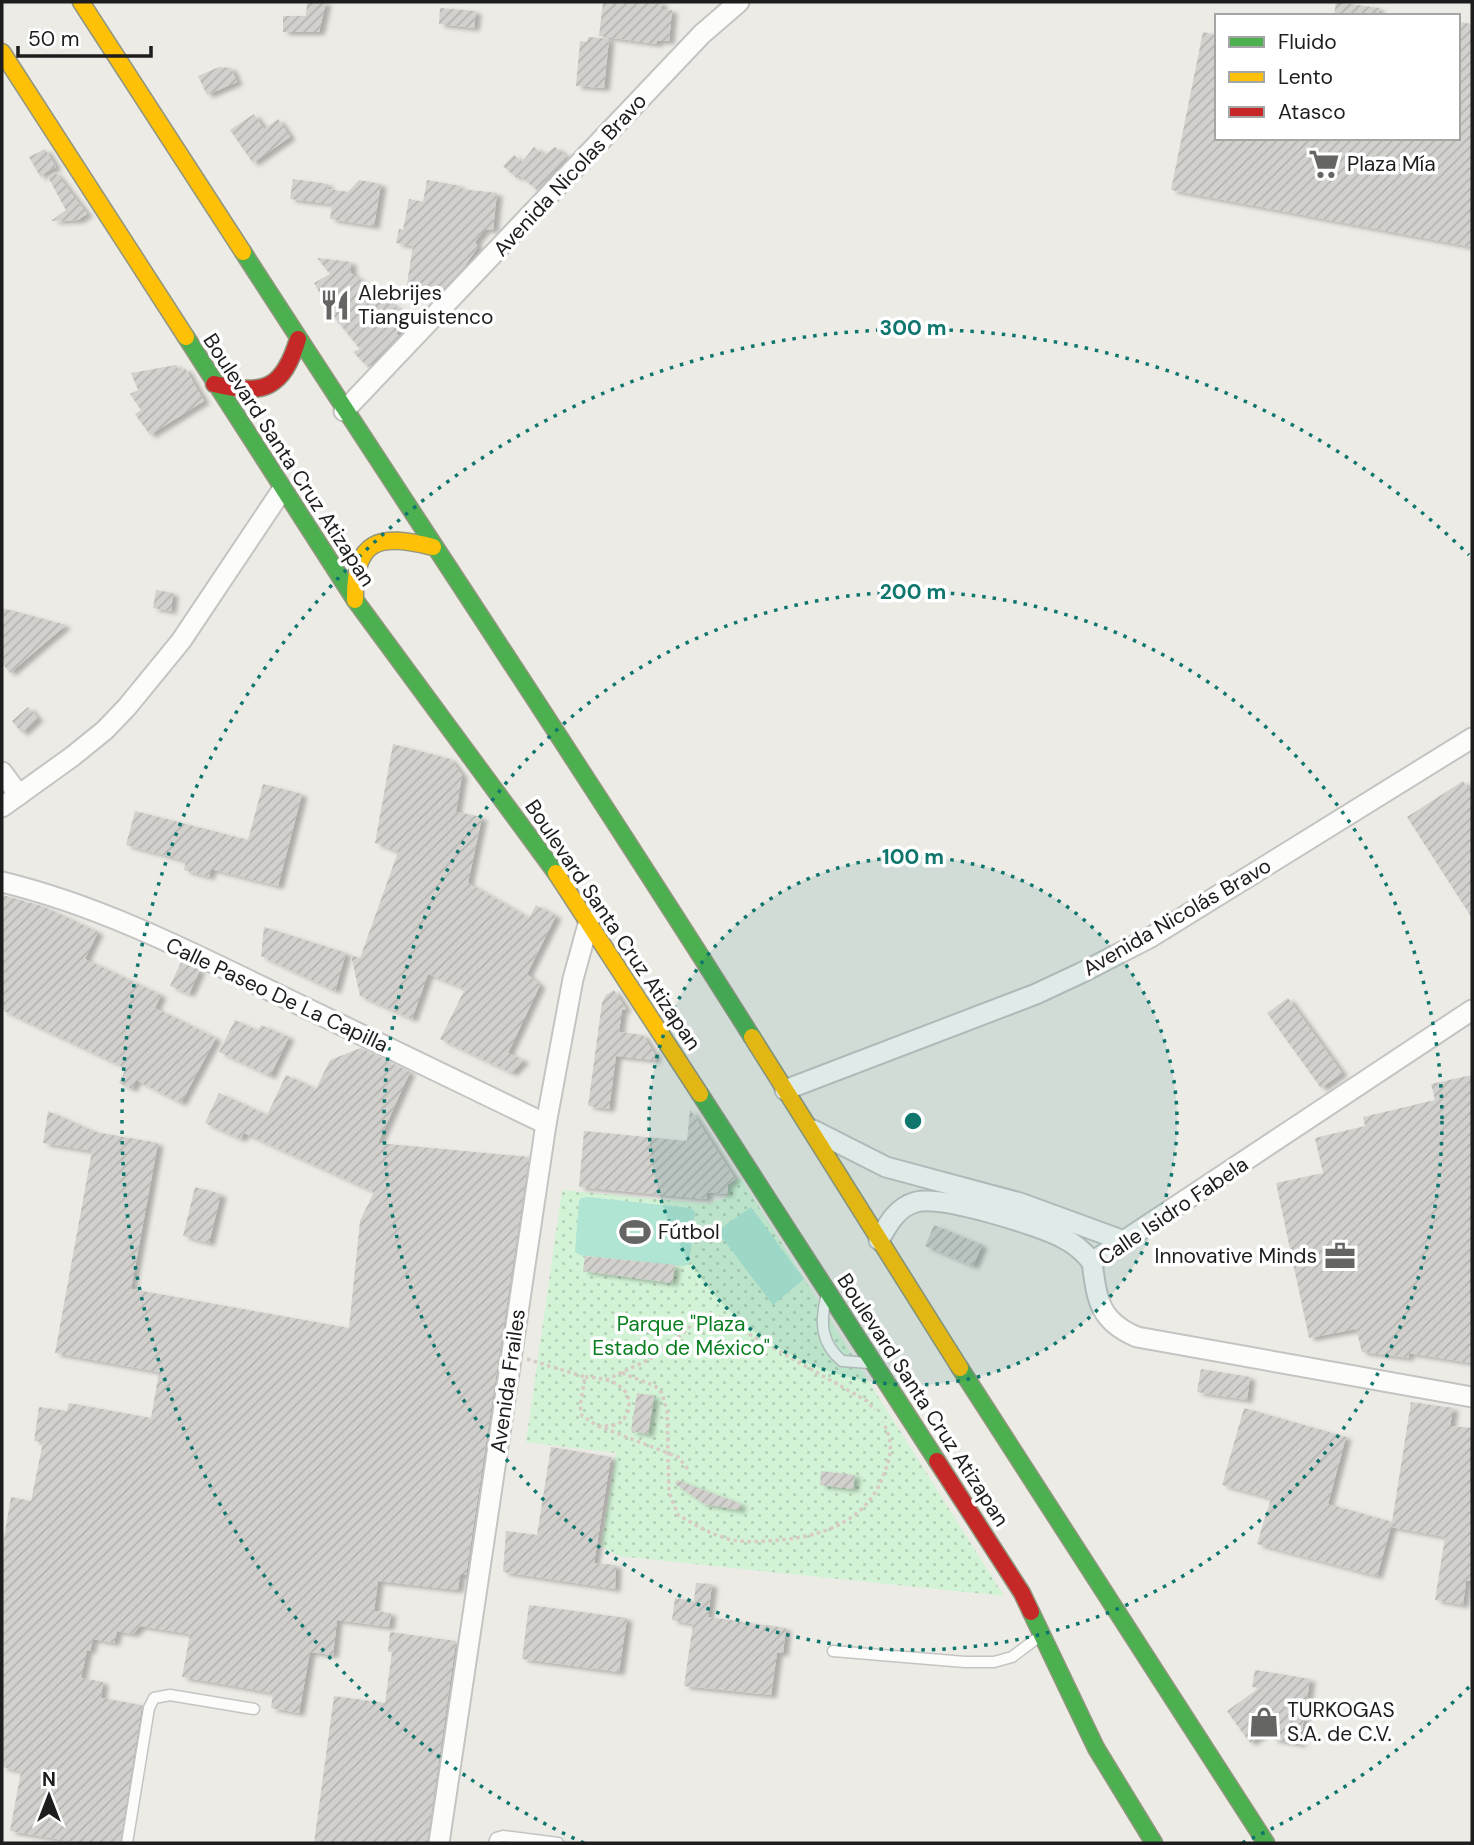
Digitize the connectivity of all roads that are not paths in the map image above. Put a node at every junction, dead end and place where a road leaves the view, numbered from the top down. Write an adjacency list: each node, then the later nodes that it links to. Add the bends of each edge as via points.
1 (81, 2): 4 (main road)
2 (739, 2): 6 (street, Avenida Nicolas Bravo, via 702,34)
3 (2, 52): 5 (main road, Boulevard Santa Cruz Atizapan)
4 (298, 339): 5 (main road, via 294,358 275,385 247,392); 6 (main road)
5 (214, 384): 7 (main road, Boulevard Santa Cruz Atizapan)
6 (344, 411): 8 (main road)
7 (282, 490): 9 (main road, Boulevard Santa Cruz Atizapan); 12 (street, via 181,641 127,707 74,756)
8 (433, 547): 9 (main road, via 388,539 374,544 357,566); 17 (main road, via 626,838)
9 (355, 600): 15 (main road, Boulevard Santa Cruz Atizapan)
10 (1472, 738): 17 (street, Avenida Nicolás Bravo, via 1106,961 1036,994)
11 (2, 772): 12 (street)
12 (19, 795): 13 (street)
13 (2, 807)
14 (2, 882): 18 (street, Calle Paseo De La Capilla, via 102,912)
15 (589, 921): 18 (street, Avenida Frailes, via 573,979); 23 (main road, Boulevard Santa Cruz Atizapan)
16 (1472, 1010): 21 (street, Calle Isidro Fabela)
17 (785, 1090): 19 (main road)
18 (546, 1124): 30 (street, Avenida Frailes)
19 (808, 1128): 20 (main road); 21 (street, via 886,1167 1020,1203)
20 (879, 1240): 22 (street, via 904,1207 934,1200 1063,1238); 34 (main road)
21 (1124, 1241): 22 (street, Calle Isidro Fabela)
22 (1092, 1262): 25 (street, Calle Isidro Fabela, via 1096,1291 1107,1317 1119,1330 1137,1337)
23 (827, 1291): 24 (main road, Boulevard Santa Cruz Atizapan); 24 (lane, via 822,1314 824,1339 842,1361)
24 (873, 1363): 26 (main road, Boulevard Santa Cruz Atizapan, via 1022,1593)
25 (1472, 1397)
26 (1043, 1633): 27 (lane, via 1012,1657 994,1662); 33 (main road, Boulevard Santa Cruz Atizapan, via 1096,1748)
27 (833, 1651)
28 (254, 1709): 29 (lane, via 170,1695 154,1699)
29 (127, 1843)
30 (439, 1843)
31 (495, 1843): 32 (lane, via 503,1836)
32 (558, 1843)
33 (1154, 1843)
34 (1266, 1843)

